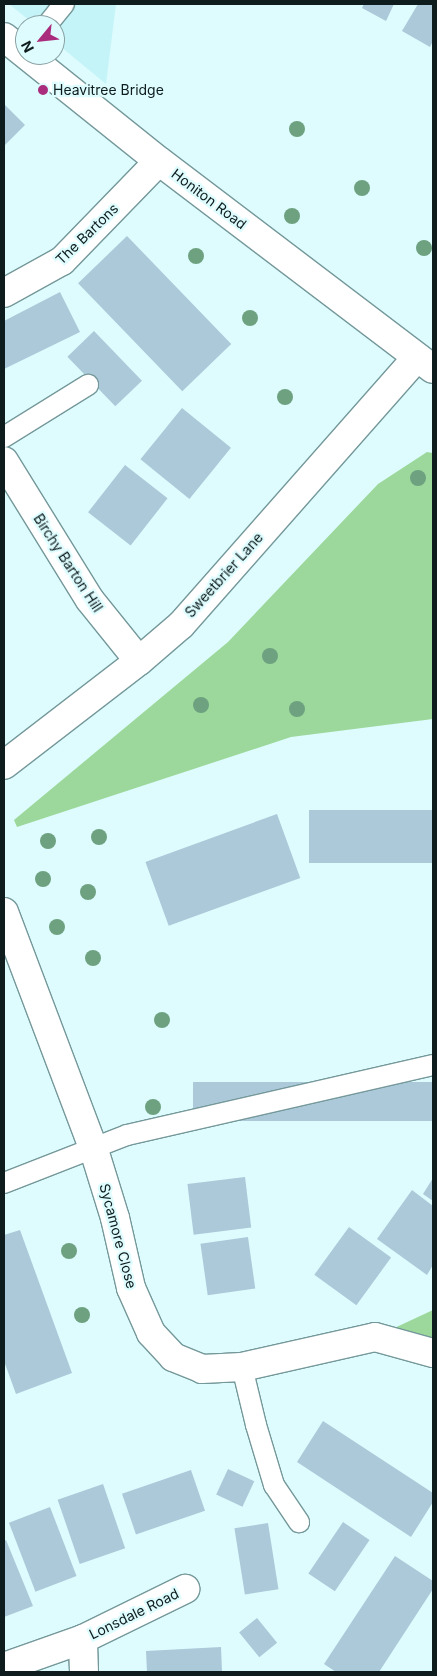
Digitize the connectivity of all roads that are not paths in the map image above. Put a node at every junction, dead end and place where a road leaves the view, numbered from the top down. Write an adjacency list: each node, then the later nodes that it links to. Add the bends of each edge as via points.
1 (64, 4): 2 (lane)
2 (55, 15)
3 (40, 65): 4 (street, Honiton Road)
4 (159, 161): 5 (street, The Bartons, via 62,261); 6 (street, Honiton Road)
5 (4, 293)
6 (425, 363): 10 (street, Sweetbrier Lane, via 181,625)
7 (88, 385): 8 (lane)
8 (4, 437)
9 (4, 460): 10 (street, Birchy Barton Hill, via 90,600)
10 (139, 661): 11 (street, Sweetbrier Lane)
11 (4, 764)
12 (4, 912): 14 (street, Sycamore Close)
13 (433, 1065): 14 (lane, via 127,1135)
14 (94, 1150): 15 (lane); 17 (street, Sycamore Close, via 115,1218 131,1288 151,1334 173,1357 202,1369)
15 (4, 1182)
16 (433, 1353): 17 (street, Sycamore Close, via 375,1337)
17 (242, 1367): 18 (lane, via 274,1485)
18 (299, 1522)
19 (185, 1589): 20 (street, Lonsdale Road)
20 (83, 1639): 21 (street, Lonsdale Road); 22 (street, Lonsdale Road)
21 (4, 1667)
22 (84, 1672)

